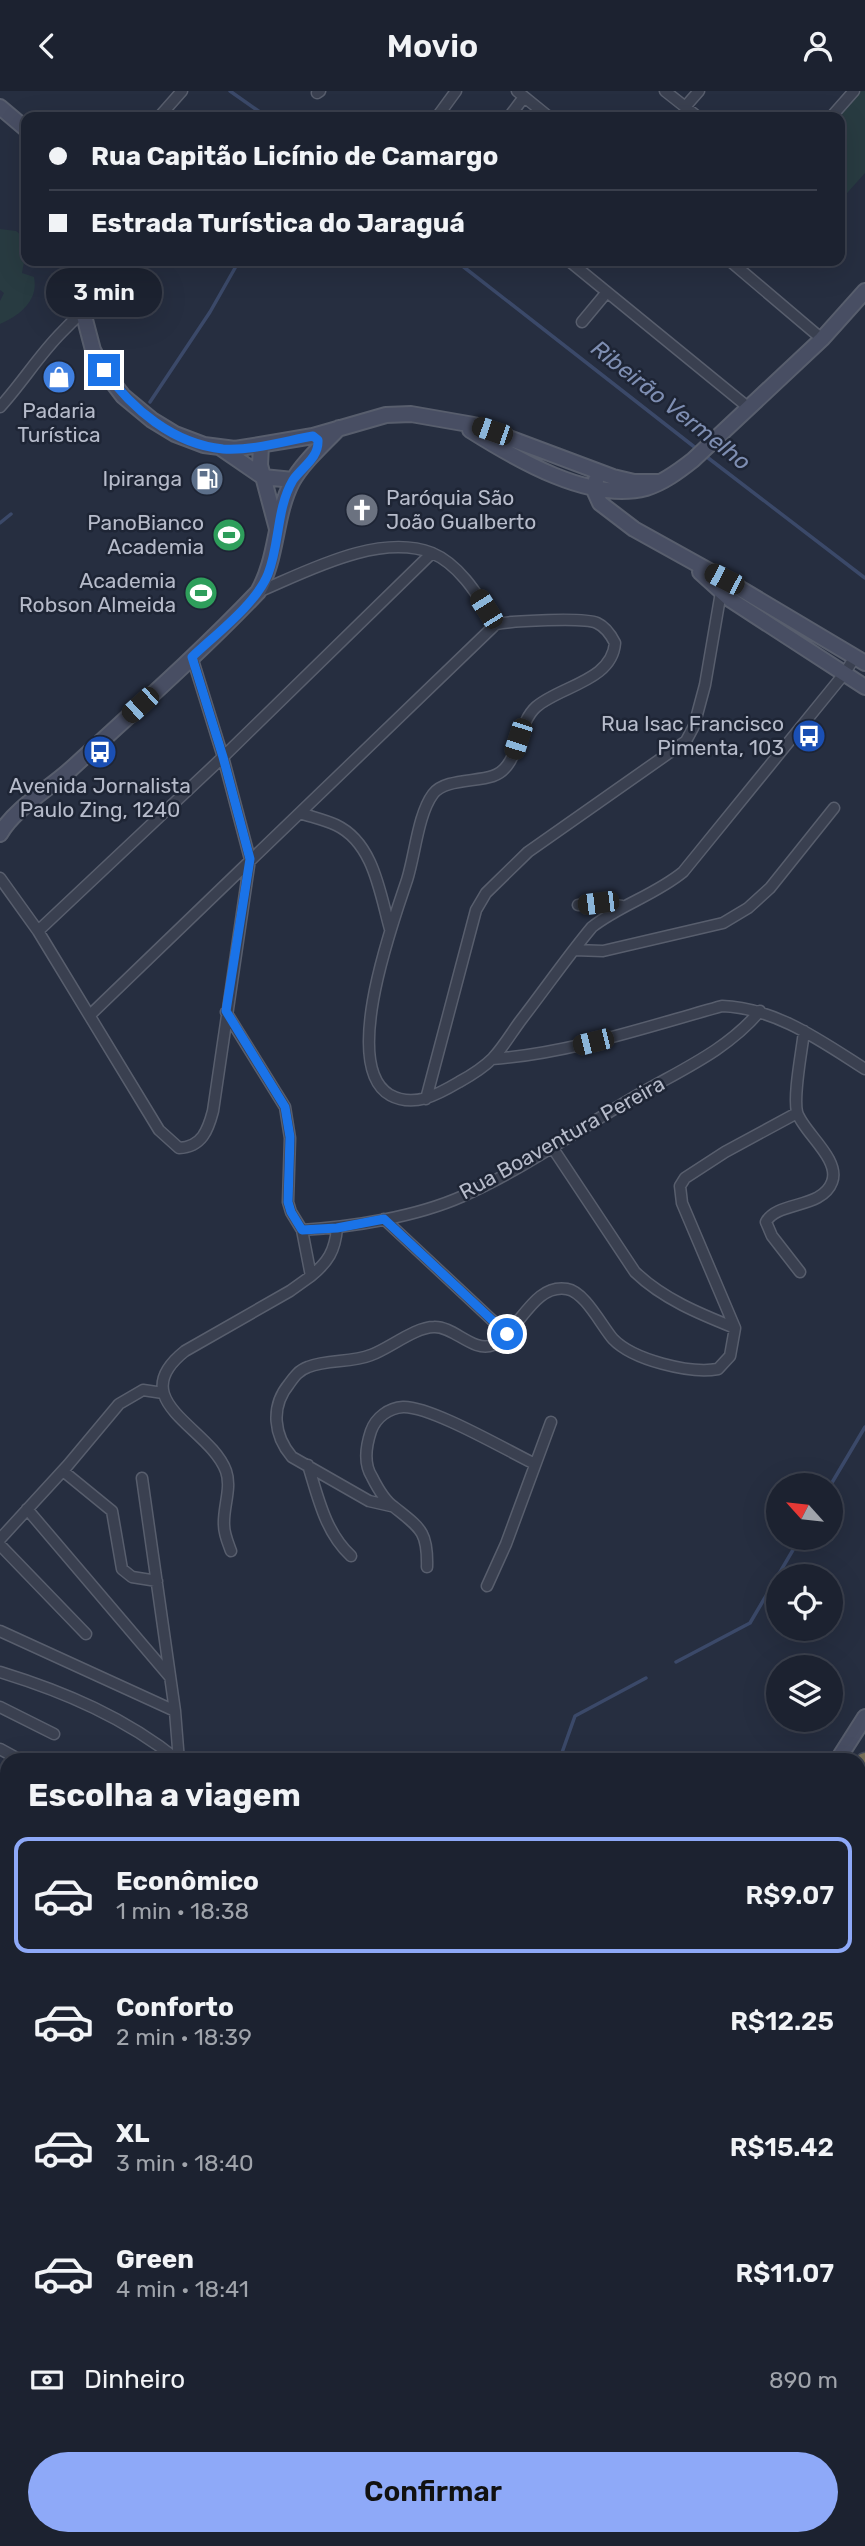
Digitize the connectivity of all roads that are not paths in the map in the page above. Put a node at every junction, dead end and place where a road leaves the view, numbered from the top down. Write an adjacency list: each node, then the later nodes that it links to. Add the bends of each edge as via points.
1 (182, 91): 9 (street)
2 (456, 91): 10 (street)
3 (665, 91): 8 (street)
4 (699, 91): 8 (street)
5 (854, 91): 14 (street)
6 (520, 94): 11 (street); 12 (street)
7 (0, 107): 15 (main road)
8 (684, 107): 13 (street)
9 (163, 112)
10 (441, 112)
11 (511, 112)
12 (543, 112)
13 (691, 112)
14 (835, 112)
15 (21, 125)
16 (86, 266): 22 (main road)
17 (124, 266): 22 (street)
18 (575, 266): 20 (street)
19 (739, 266): 24 (street)
20 (607, 292): 23 (street); 26 (street)
21 (862, 300): 24 (main road)
22 (83, 312): 25 (street); 31 (main road, via 93,350 128,401 175,434)
23 (582, 322)
24 (822, 339): 26 (main road)
25 (0, 407)
26 (749, 408): 36 (main road, via 693,460 658,482 648,487)
27 (454, 420): 28 (main road, via 386,415); 33 (main road); 36 (main road)
28 (340, 427): 29 (main road); 32 (main road)
29 (313, 436): 30 (main road); 32 (main road, via 319,442)
30 (261, 445): 31 (main road); 34 (main road)
31 (221, 449): 34 (main road)
32 (316, 452): 35 (main road)
33 (548, 473): 37 (main road); 38 (main road)
34 (262, 477): 35 (main road); 40 (main road)
35 (293, 480): 40 (main road)
36 (611, 481): 37 (main road); 37 (main road, via 597,479); 39 (main road)
37 (594, 487): 38 (main road)
38 (600, 503): 39 (main road)
39 (634, 529): 42 (main road)
40 (277, 530): 43 (main road, via 268,575)
41 (432, 553): 43 (street, via 380,548 353,553); 44 (street, via 464,578); 49 (street)
42 (722, 585): 46 (main road); 47 (main road); 66 (street, via 705,685 685,741 528,852 486,893 476,910)
43 (258, 592): 45 (main road)
44 (496, 624): 51 (street); 57 (street, via 592,621 611,635 614,651 601,670 536,707 501,772 435,791)
45 (192, 657): 49 (street); 52 (main road, via 31,803 16,827)
46 (860, 660): 47 (street)
47 (844, 674): 48 (main road); 56 (street, via 683,872)
48 (865, 687)
49 (223, 757): 53 (street); 58 (street)
50 (834, 808): 59 (street, via 770,888 723,923 603,951)
51 (300, 813): 53 (street); 57 (street, via 336,825 360,845 369,859)
52 (0, 836)
53 (250, 859): 60 (street); 62 (street)
54 (0, 879): 58 (street)
55 (578, 905): 56 (street)
56 (623, 906): 59 (street, via 592,927)
57 (390, 929): 66 (street, via 369,1023 370,1064 386,1092 415,1101)
58 (37, 931): 62 (street)
59 (574, 950): 64 (street)
60 (226, 1011): 62 (street, via 208,1129 198,1142 179,1148 159,1130); 71 (street, via 285,1107 290,1137 288,1202)
61 (760, 1011): 63 (street); 64 (street, via 722,1006 570,1048); 68 (street, Rua Boaventura Pereira, via 737,1036 704,1060)
62 (90, 1015)
63 (804, 1031): 65 (street); 67 (street)
64 (492, 1059): 66 (street)
65 (865, 1069)
66 (426, 1098)
67 (797, 1113): 72 (street, via 821,1146 834,1176 821,1196 767,1219 772,1236); 74 (street, via 725,1152 680,1186 682,1203)
68 (552, 1147): 69 (street, Rua Boaventura Pereira, via 463,1196); 74 (street, via 649,1286)
69 (384, 1219): 70 (street, Rua Boaventura Pereira); 75 (street)
70 (337, 1228): 71 (street, Rua Boaventura Pereira); 73 (street, via 332,1255)
71 (302, 1230): 73 (street)
72 (800, 1272)
73 (310, 1276): 76 (street, via 172,1362 163,1377)
74 (735, 1328): 75 (street, via 730,1356 723,1366 696,1371 629,1351 611,1336 579,1294 558,1289 541,1296)
75 (507, 1334): 79 (street, via 483,1346 450,1329 426,1327 366,1357 298,1373 282,1393 276,1427 285,1450)
76 (163, 1394): 80 (street, via 143,1390 119,1404); 86 (street, via 224,1467 228,1489 224,1525)
77 (551, 1422): 78 (street)
78 (535, 1464): 82 (street, via 432,1414 412,1408 391,1409 376,1421 366,1461 370,1476); 90 (street)
79 (308, 1465): 82 (street, via 369,1501); 87 (street, via 324,1515 340,1546)
80 (63, 1471): 83 (street); 89 (street, via 112,1511 122,1569 132,1577)
81 (142, 1478): 89 (street)
82 (391, 1506): 88 (street, via 425,1535)
83 (27, 1509): 84 (street); 94 (street)
84 (0, 1539)
85 (0, 1545): 92 (street)
86 (231, 1551)
87 (351, 1556)
88 (427, 1567)
89 (156, 1581): 94 (street)
90 (487, 1587)
91 (0, 1631): 96 (street)
92 (86, 1634)
93 (0, 1672): 99 (street, via 85,1702)
94 (170, 1677): 96 (street)
95 (0, 1707): 98 (street)
96 (175, 1711): 100 (street)
97 (865, 1717): 101 (main road)
98 (54, 1734)
99 (169, 1753)
100 (178, 1753)
101 (842, 1753)

